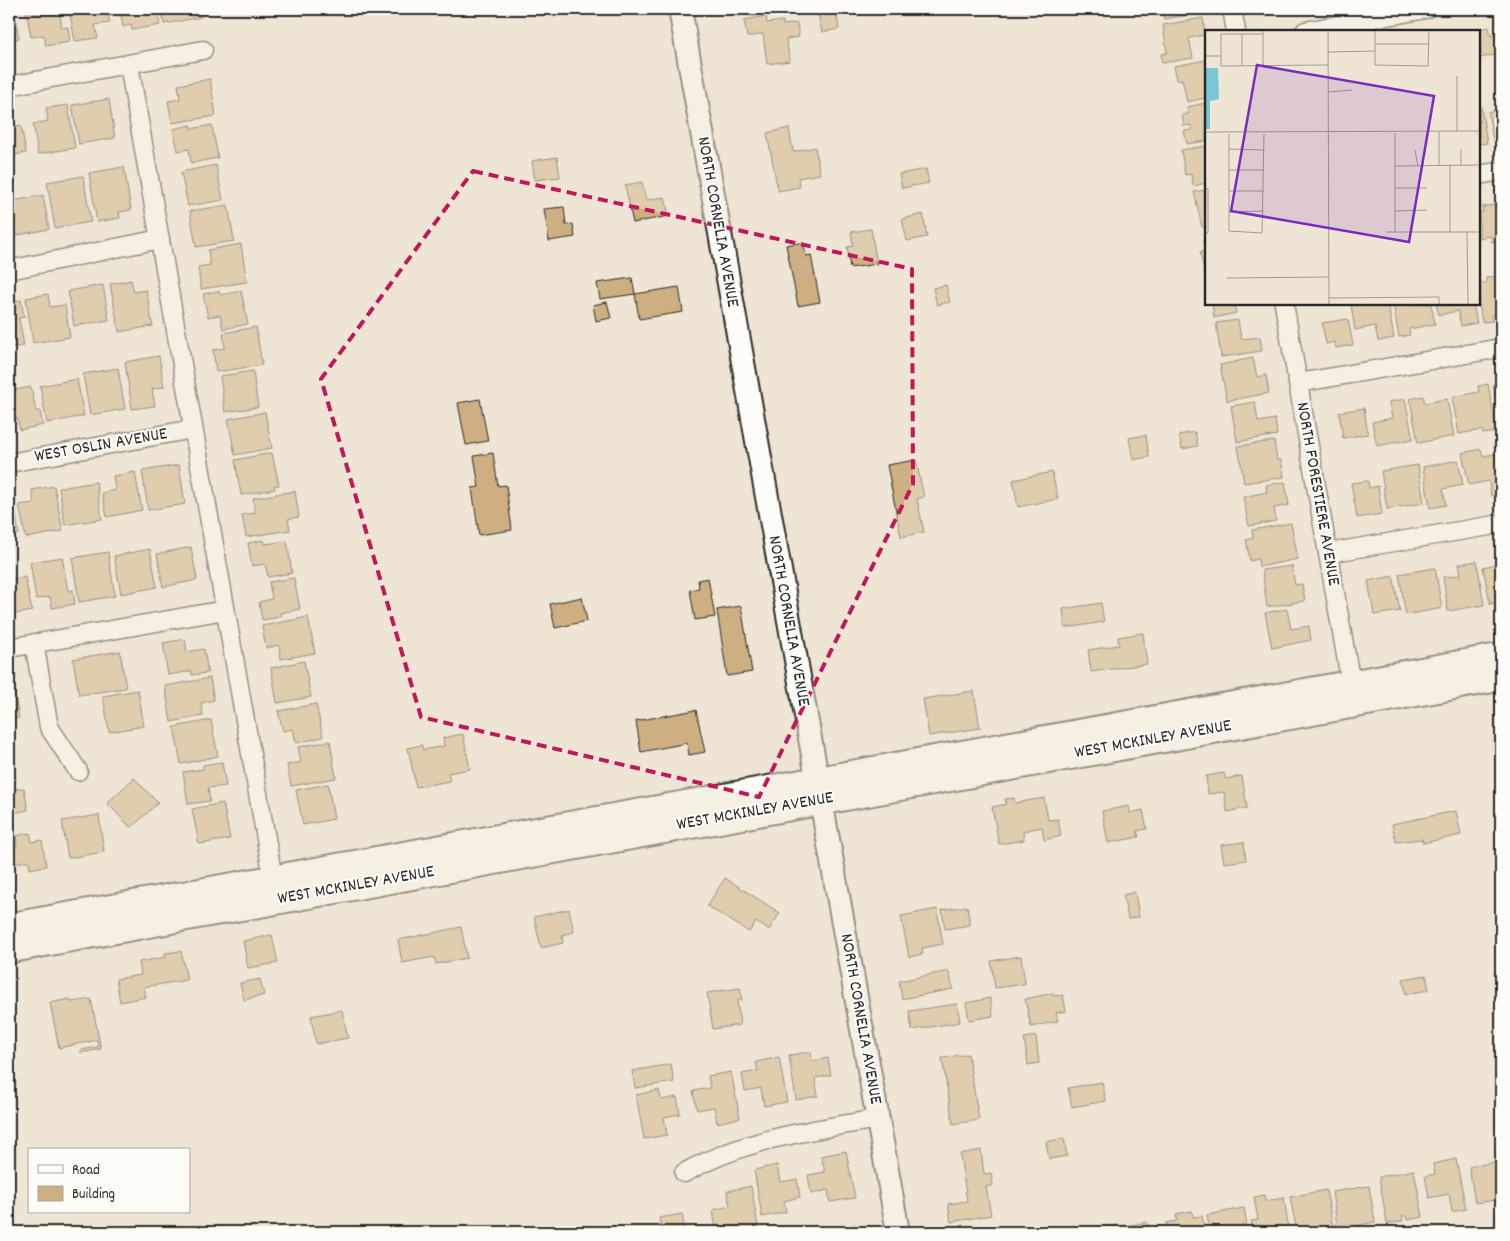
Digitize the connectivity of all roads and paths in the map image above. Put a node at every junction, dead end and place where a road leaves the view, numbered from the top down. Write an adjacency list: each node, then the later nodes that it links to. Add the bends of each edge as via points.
1 (680, 9): 27 (street, NORTH CORNELIA AVENUE)
2 (1232, 9): 4 (street)
3 (1426, 9): 5 (street)
4 (1236, 30)
5 (1311, 30)
6 (203, 50): 7 (street)
7 (129, 65): 8 (street); 11 (street)
8 (9, 86)
9 (1501, 171): 10 (street)
10 (1480, 175)
11 (160, 239): 12 (street); 16 (street)
12 (9, 270)
13 (1284, 305): 15 (street, NORTH FORESTIERE AVENUE)
14 (1501, 348): 15 (street)
15 (1298, 383): 19 (street, NORTH FORESTIERE AVENUE)
16 (193, 429): 17 (street, WEST OSLIN AVENUE); 20 (street)
17 (9, 463)
18 (1501, 524): 19 (street)
19 (1328, 553): 25 (street, NORTH FORESTIERE AVENUE)
20 (225, 610): 21 (street); 28 (street)
21 (34, 643): 22 (street); 26 (street, via 49,727)
22 (9, 648)
23 (1501, 656): 25 (main road, WEST MCKINLEY AVENUE)
24 (1497, 676): 27 (main road, WEST MCKINLEY AVENUE)
25 (1351, 684): 27 (main road, WEST MCKINLEY AVENUE)
26 (78, 771)
27 (820, 791): 28 (main road, WEST MCKINLEY AVENUE); 30 (main road, WEST MCKINLEY AVENUE); 31 (street, NORTH CORNELIA AVENUE)
28 (273, 878): 29 (main road, WEST MCKINLEY AVENUE)
29 (9, 926)
30 (9, 950)
31 (878, 1118): 32 (street, via 775,1138 731,1151); 33 (street, NORTH CORNELIA AVENUE)
32 (684, 1173)
33 (898, 1232)

